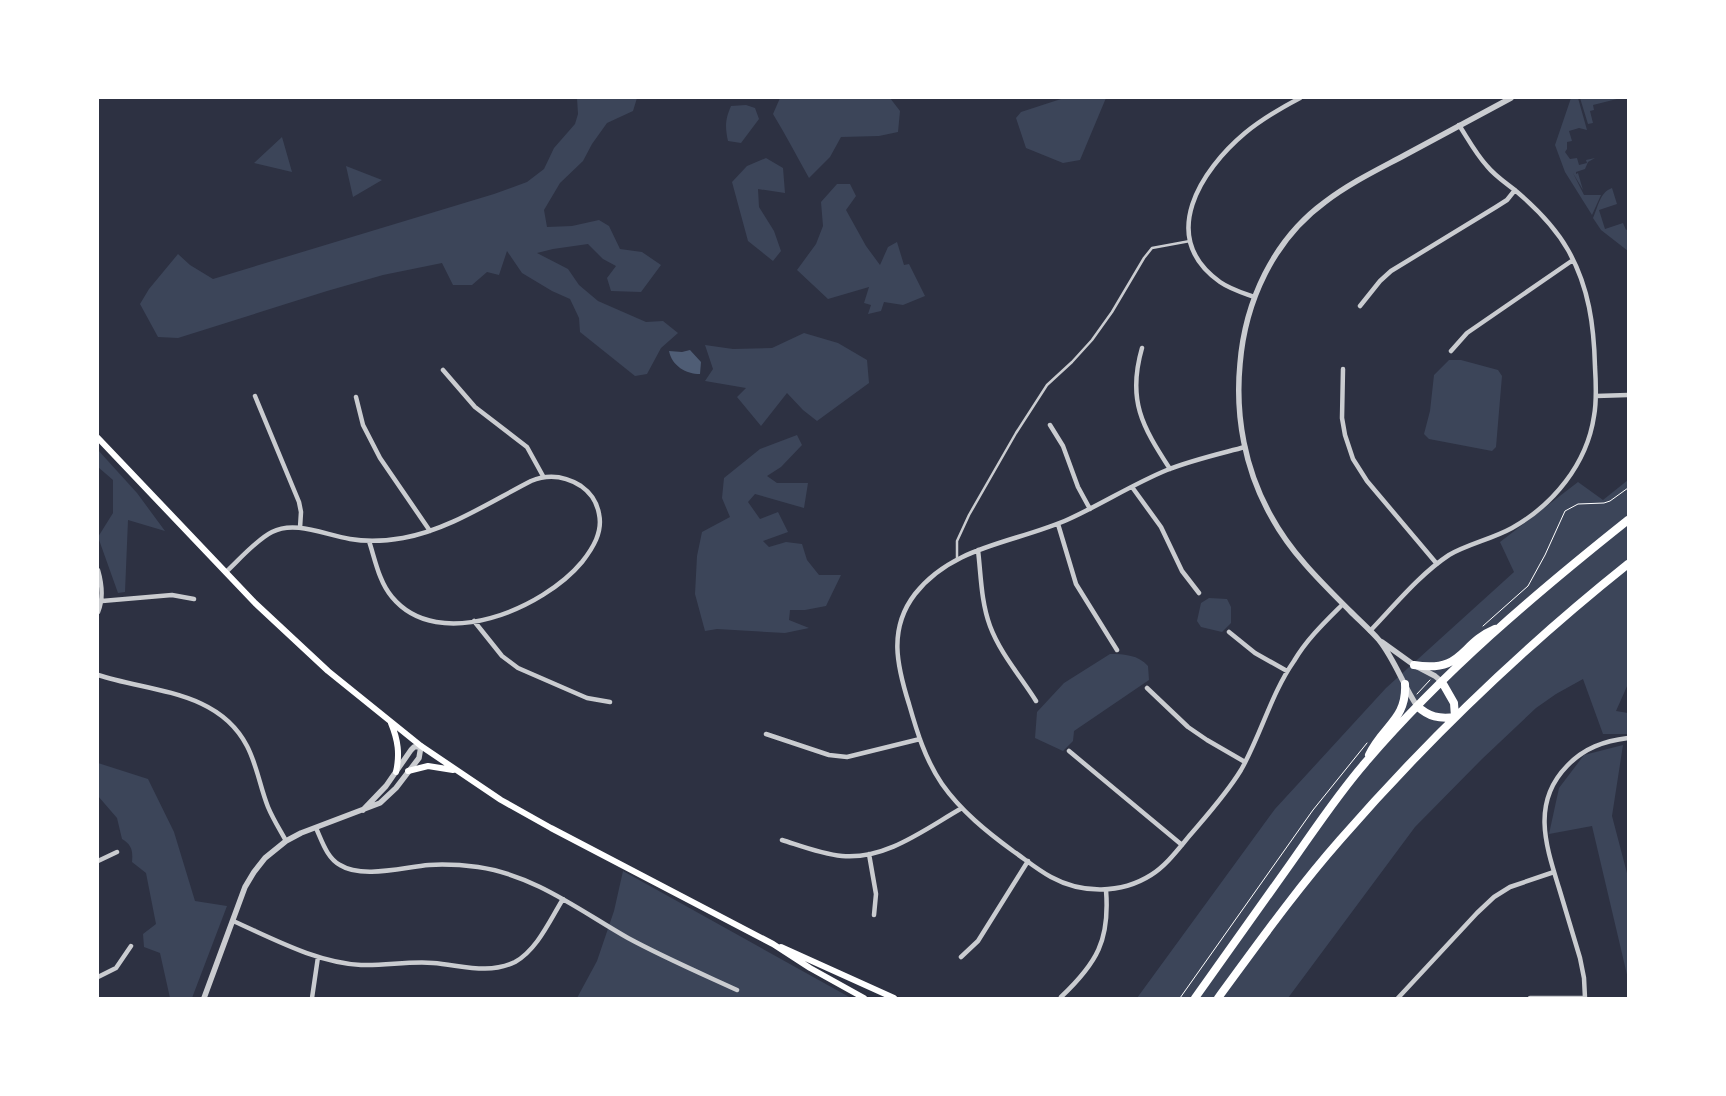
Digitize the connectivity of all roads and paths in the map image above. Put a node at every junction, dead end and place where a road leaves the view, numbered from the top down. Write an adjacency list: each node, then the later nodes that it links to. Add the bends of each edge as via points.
1 (1300, 98): 5 (street, via 1254,126 1218,160 1192,204 1188,226)
2 (1511, 98): 3 (street)
3 (1459, 125): 4 (street, via 1487,166); 7 (street, via 1354,182 1323,203 1281,246)
4 (1515, 190): 6 (street, via 1553,228); 8 (street, via 1507,200 1391,272)
5 (1191, 240): 7 (street, via 1198,260 1208,272 1226,286); 31 (lane, via 1152,248 1092,340 1048,385 969,515 957,541)
6 (1573, 260): 10 (street, via 1467,333); 15 (street, via 1587,295 1592,320)
7 (1254, 297): 19 (street, via 1243,335 1238,378)
8 (1360, 306)
9 (1142, 348): 20 (street, via 1136,383 1141,419)
10 (1451, 351)
11 (1343, 369): 32 (street, via 1342,418 1353,459 1367,481)
12 (443, 370): 21 (street, via 475,407 527,447)
13 (1628, 395): 15 (street)
14 (255, 396): 27 (street, via 299,502)
15 (1596, 396): 32 (street, via 1595,415 1584,453 1554,495 1511,529 1458,551)
16 (356, 397): 28 (street, via 364,425 380,458)
17 (1050, 425): 24 (street, via 1063,446)
18 (98, 438): 35 (main road)
19 (1245, 447): 20 (street); 39 (street, via 1270,515 1305,564)
20 (1170, 469): 22 (street)
21 (543, 476): 28 (street); 41 (street, via 575,482 593,498 600,519 596,542 575,570 544,596 516,610)
22 (1132, 487): 24 (street); 36 (street, via 1161,527 1182,571)
23 (1628, 488): 42 (path, via 1610,501 1578,504 1565,511 1528,586)
24 (1090, 509): 26 (street)
25 (1628, 520): 43 (highway)
26 (1058, 524): 30 (street); 47 (street, via 1076,584)
27 (300, 528): 29 (street); 35 (street, via 270,533)
28 (430, 532): 29 (street, via 400,539)
29 (369, 541): 41 (street, via 384,585 401,607 436,622)
30 (978, 550): 31 (street); 56 (street, via 990,625)
31 (957, 559): 63 (street, via 934,573 915,593 904,613 897,640 899,672)
32 (1437, 564): 44 (street)
33 (1628, 564): 59 (highway, via 1535,641)
34 (98, 570): 38 (street)
35 (226, 572): 60 (main road, via 328,671)
36 (1199, 592)
37 (194, 599): 38 (street, via 172,595)
38 (102, 601): 40 (street)
39 (1343, 604): 44 (street); 49 (street, via 1306,642)
40 (98, 612)
41 (474, 621): 57 (street, via 502,656 518,668 587,698)
42 (1484, 626)
43 (1500, 627): 48 (highway, via 1486,633 1455,661 1440,666); 52 (highway)
44 (1370, 631): 46 (street)
45 (1229, 632): 49 (street, via 1255,653)
46 (1378, 640): 48 (street); 53 (street)
47 (1117, 650)
48 (1414, 665): 51 (street)
49 (1288, 671): 67 (street)
50 (98, 675): 76 (street, via 191,698 228,720 247,746 268,806)
51 (1435, 676): 52 (street); 55 (path)
52 (1442, 682): 58 (highway); 59 (highway, via 1454,703)
53 (1405, 684): 55 (street); 68 (highway, via 1406,695 1400,713 1374,745)
54 (1147, 688): 67 (street, via 1188,727)
55 (1412, 699): 58 (street)
56 (1036, 701)
57 (610, 702)
58 (1417, 706): 59 (highway, via 1433,717); 68 (highway)
59 (1455, 717): 100 (highway, via 1338,841)
60 (391, 722): 65 (main road); 70 (main road, via 399,747)
61 (766, 734): 63 (street, via 829,755 847,757)
62 (1628, 738): 82 (street, via 1611,740 1581,753 1556,781 1548,798 1544,821 1544,835)
63 (920, 739): 72 (street, via 931,767)
64 (1366, 744): 98 (path, via 1313,810)
65 (421, 746): 69 (street, via 419,758); 70 (street, via 411,750); 71 (main road)
66 (1069, 751): 77 (street)
67 (1245, 762): 77 (street, via 1223,796)
68 (1365, 763): 99 (highway, via 1322,818)
69 (408, 771): 71 (main road, via 428,766); 73 (street, via 380,803)
70 (396, 772): 73 (street)
71 (459, 772): 87 (main road, via 566,836)
72 (962, 808): 79 (street, via 890,848); 81 (street, via 989,833)
73 (363, 810): 74 (street)
74 (316, 828): 76 (street); 84 (street, via 331,858 348,869 364,872 430,865 479,868 525,880)
75 (782, 840): 79 (street, via 843,856)
76 (286, 841): 86 (street, via 254,872)
77 (1182, 845): 83 (street, via 1150,876)
78 (118, 852): 80 (street)
79 (869, 854): 85 (street, via 876,894)
80 (98, 861)
81 (1028, 861): 83 (street, via 1064,884); 89 (street, via 978,941)
82 (1554, 872): 101 (street, via 1510,887 1494,897); 103 (street, via 1580,958)
83 (1106, 890): 93 (street, via 1108,913 1101,944 1079,980)
84 (563, 899): 90 (street, via 529,951 501,967 482,969 429,963 362,965); 92 (street, via 636,942)
85 (874, 915)
86 (233, 921): 90 (street); 94 (street)
87 (773, 944): 96 (main road); 97 (main road)
88 (131, 946): 91 (street, via 116,968)
89 (961, 956)
90 (318, 957): 95 (street)
91 (98, 977)
92 (737, 990)
93 (1061, 997)
94 (204, 998)
95 (312, 998)
96 (864, 998)
97 (894, 998)
98 (1180, 998)
99 (1195, 998)
100 (1218, 998)
101 (1398, 998)
102 (1530, 998): 103 (street)
103 (1585, 998)

